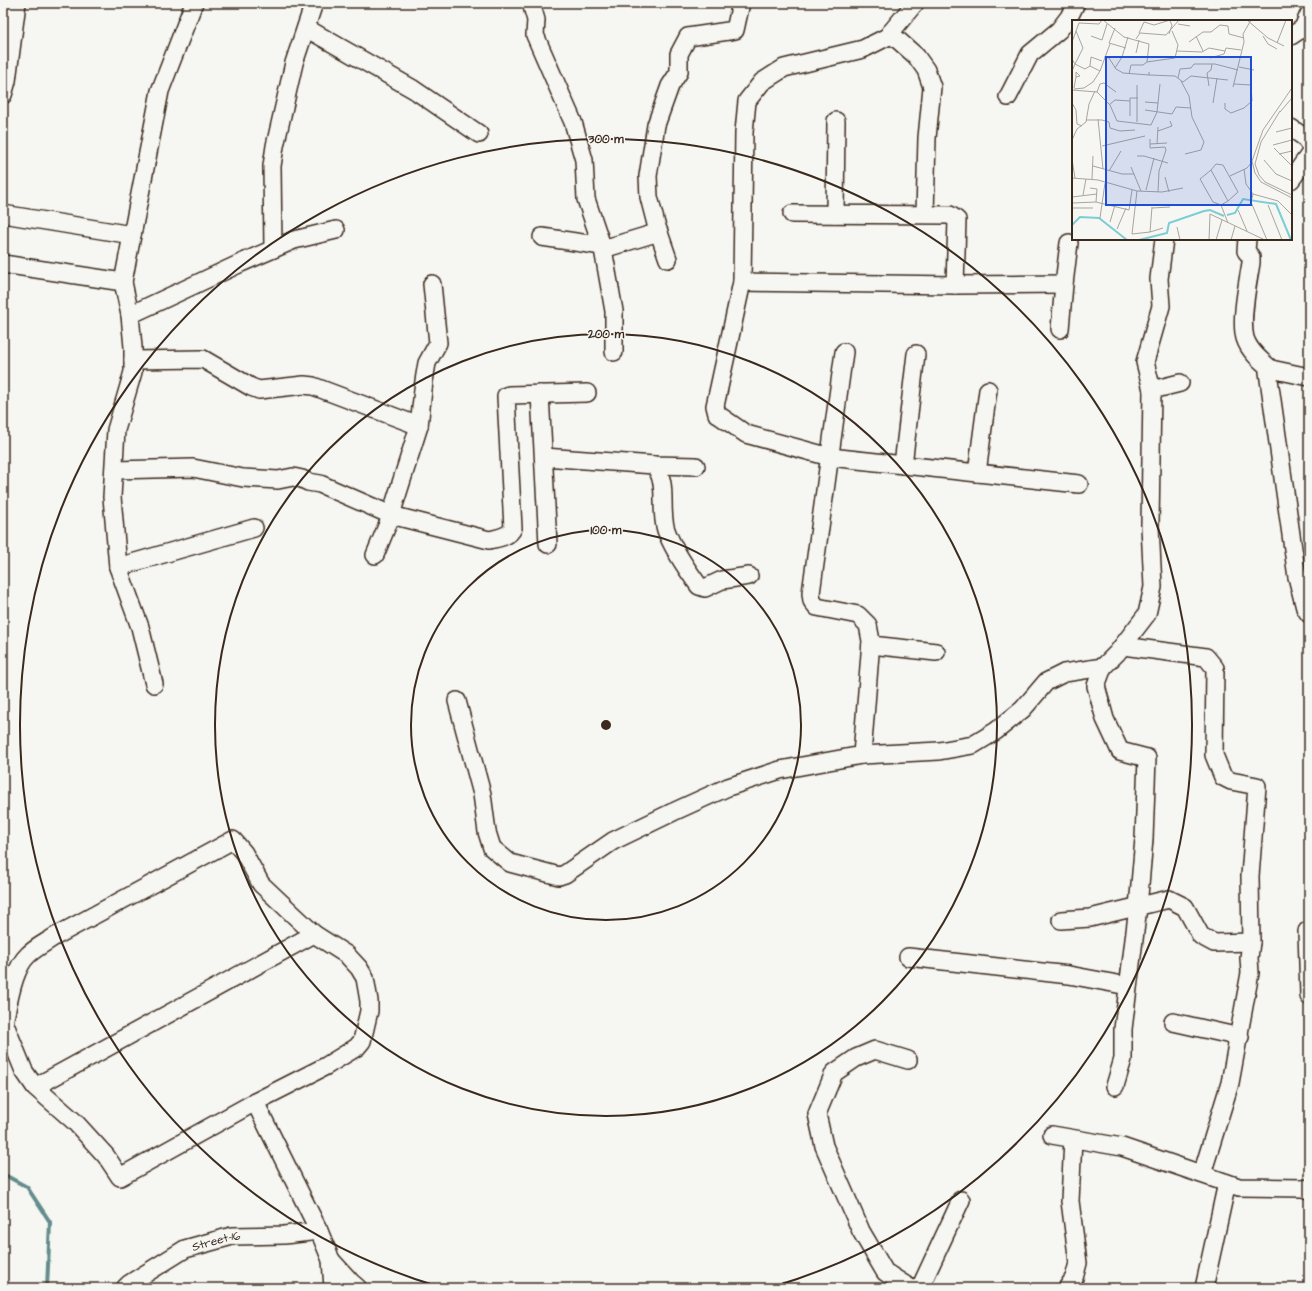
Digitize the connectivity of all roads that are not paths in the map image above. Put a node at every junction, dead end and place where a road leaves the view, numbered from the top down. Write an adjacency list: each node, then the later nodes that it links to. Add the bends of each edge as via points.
1 (17, 3): 12 (street)
2 (194, 3): 26 (street, via 160,91)
3 (314, 3): 9 (street)
4 (531, 3): 31 (street, via 536,20 535,35 572,122 584,160 586,199)
5 (741, 3): 25 (street, via 735,30 688,37 678,54 679,72 670,86 656,125 648,176 649,197)
6 (915, 3): 10 (street)
7 (1076, 3): 13 (street, via 1059,30 1030,54)
8 (1309, 14): 11 (street, via 1303,28)
9 (306, 28): 16 (street, via 414,89); 32 (street, via 294,63 272,166)
10 (890, 33): 23 (street, via 916,56 926,70 932,87); 36 (street, via 863,49 784,68 762,82 747,101 744,132)
11 (1292, 35)
12 (4, 89)
13 (1008, 96)
14 (836, 121): 22 (street)
15 (1292, 129): 17 (street)
16 (479, 134)
17 (1309, 144)
18 (1309, 154): 19 (street)
19 (1292, 179)
20 (3, 214): 26 (street)
21 (792, 214): 22 (street)
22 (835, 214): 23 (street)
23 (925, 214): 39 (street, via 950,215 957,220)
24 (336, 230): 32 (street, via 294,240)
25 (659, 232): 31 (street); 33 (street)
26 (132, 235): 35 (street)
27 (542, 237): 31 (street)
28 (1164, 240): 50 (street, via 1159,279 1161,306 1146,362)
29 (1247, 240): 46 (street, via 1246,251 1251,257 1251,262 1244,332 1256,356)
30 (1069, 244): 38 (street)
31 (602, 248): 42 (street, via 614,311)
32 (273, 249): 40 (street)
33 (668, 258)
34 (3, 264): 35 (street)
35 (123, 282): 40 (street)
36 (742, 282): 39 (street); 55 (street, via 715,406 717,414 746,434)
37 (432, 284): 53 (street, via 438,343 427,363)
38 (1064, 284): 39 (street); 41 (street)
39 (955, 285)
40 (130, 315): 45 (street)
41 (1060, 329)
42 (614, 352)
43 (844, 352): 55 (street)
44 (916, 354): 57 (street)
45 (133, 360): 53 (street, via 204,359 259,390 313,386); 59 (street, via 133,372 116,430)
46 (1270, 369): 47 (street); 68 (street, via 1268,372 1296,577 1303,603)
47 (1309, 377)
48 (1180, 383): 50 (street)
49 (988, 390): 60 (street)
50 (1152, 390): 70 (street, via 1150,526 1153,587 1147,614)
51 (587, 393): 52 (street)
52 (540, 394): 54 (street); 62 (street, via 506,396 513,528 511,532 489,540)
53 (419, 426): 62 (street)
54 (544, 457): 56 (street); 64 (street)
55 (830, 457): 57 (street); 69 (street, via 812,601 817,607 858,615 868,625)
56 (654, 465): 58 (street); 67 (street, via 660,472 662,482 666,530 699,586 705,588 722,580)
57 (903, 465): 60 (street)
58 (696, 466)
59 (114, 470): 62 (street, via 193,468 243,478 278,480 293,477 320,484); 66 (street, via 112,497)
60 (977, 473): 61 (street)
61 (1078, 484)
62 (390, 515): 65 (street)
63 (254, 528): 66 (street)
64 (548, 544)
65 (375, 555)
66 (118, 567): 73 (street, via 140,627)
67 (749, 576)
68 (1309, 614)
69 (871, 645): 71 (street); 75 (street)
70 (1122, 646): 72 (street); 80 (street, via 1206,657 1215,668 1214,755 1223,777 1257,786 1250,876)
71 (936, 652)
72 (1103, 667): 75 (street, via 1064,673 1046,682 1007,722 973,745 939,751); 76 (street, via 1096,686 1104,719 1120,751 1147,758)
73 (154, 684)
74 (457, 701): 75 (street, via 482,794 487,832 492,848 510,863 559,876 614,841 728,787 780,770)
75 (862, 755)
76 (1138, 906): 77 (street, via 1090,918); 80 (street, via 1169,899 1185,906 1201,936 1214,943); 82 (street)
77 (1061, 920)
78 (1307, 931): 83 (street)
79 (314, 934): 84 (street, via 261,884 244,853 233,840 54,937 28,955 17,971); 89 (street); 90 (street, via 347,955 365,978 370,1001 362,1041 357,1047 326,1066)
80 (1251, 942): 86 (street, via 1250,974)
81 (908, 957): 82 (street, via 1069,976)
82 (1128, 986): 88 (street, via 1123,1029 1123,1059)
83 (1309, 996)
84 (4, 1022): 89 (street, via 24,1071)
85 (1173, 1022): 86 (street)
86 (1240, 1037): 93 (street, via 1230,1082)
87 (908, 1060): 102 (street, via 875,1050 856,1058 834,1073 816,1114 824,1146 860,1232 885,1272)
88 (1115, 1086)
89 (35, 1087): 90 (street, via 75,1122 106,1156 120,1177)
90 (255, 1102): 97 (street)
91 (1052, 1135): 92 (street)
92 (1073, 1139): 93 (street, via 1122,1147); 104 (street, via 1070,1201 1078,1263 1074,1278)
93 (1202, 1174): 94 (street)
94 (1227, 1183): 95 (street, via 1239,1187); 105 (street)
95 (1309, 1190)
96 (961, 1200): 103 (street)
97 (319, 1232): 98 (street); 99 (street, Street-16, via 232,1236 185,1249)
98 (331, 1260): 100 (street); 101 (street)
99 (125, 1288)
100 (334, 1288)
101 (358, 1288)
102 (910, 1288)
103 (920, 1288)
104 (1067, 1288)
105 (1204, 1288)

